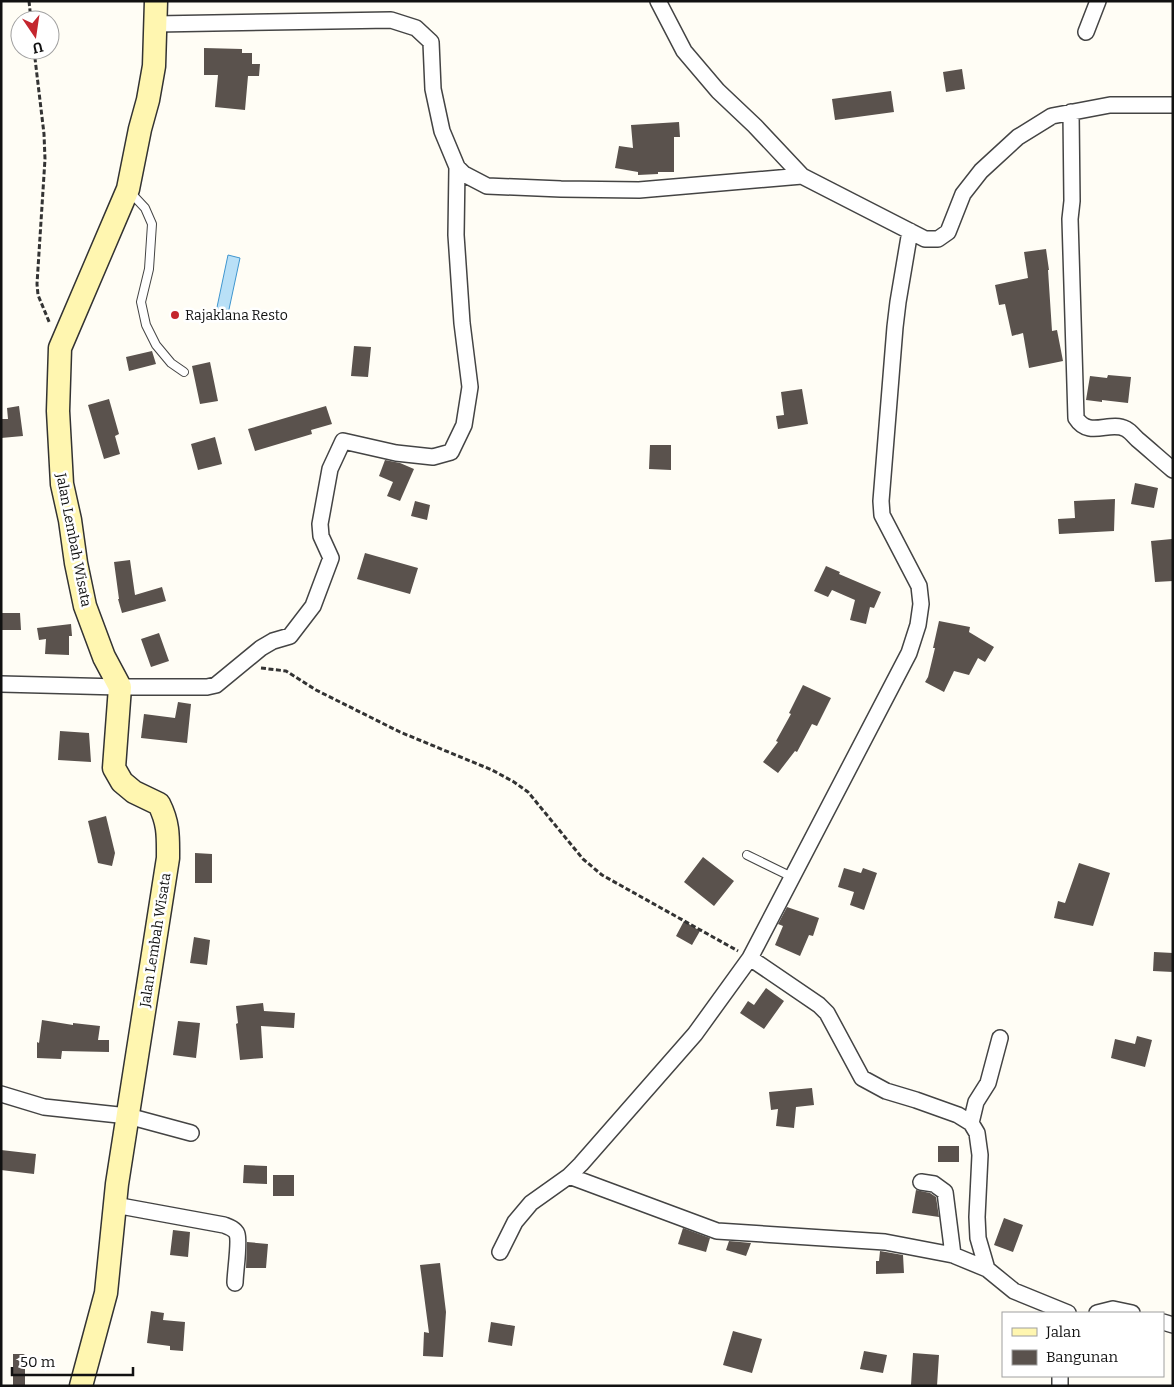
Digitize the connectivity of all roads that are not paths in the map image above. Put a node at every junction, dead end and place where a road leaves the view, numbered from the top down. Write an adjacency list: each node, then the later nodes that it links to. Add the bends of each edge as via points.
1 (156, 1): 4 (street, Jalan Lembah Wisata)
2 (658, 1): 9 (street, via 684,51 718,91)
3 (1098, 1): 5 (street)
4 (156, 24): 8 (street, via 390,20 416,28 431,42 433,89 442,131); 10 (street, Jalan Lembah Wisata, via 154,66)
5 (1086, 32)
6 (1173, 105): 7 (street, via 1110,105)
7 (1071, 112): 11 (street, via 1052,116 1018,137 981,171 963,194 948,232 938,239 925,239); 13 (street, via 1070,219 1076,418 1088,428 1116,426 1126,429)
8 (457, 167): 9 (street, via 487,186 560,189 639,190); 15 (street, via 456,235 470,387 464,425 451,452 432,457 343,441 330,468 320,524 330,558 313,606 290,636 261,648 216,684 207,687)
9 (802, 176): 11 (street)
10 (128, 189): 12 (lane, via 152,224 149,269 141,302 146,325 156,345 171,363); 15 (street, Jalan Lembah Wisata, via 60,348 58,411 62,484 85,606 104,657)
11 (910, 231): 17 (street, via 895,327 881,501 882,515 919,586 918,625 909,653)
12 (184, 372)
13 (1173, 470)
14 (1, 684): 15 (street)
15 (120, 687): 21 (street, Jalan Lembah Wisata, via 114,768 122,782 134,792 159,804 168,830 168,858)
16 (747, 855): 17 (lane)
17 (792, 877): 18 (street)
18 (750, 958): 22 (street, via 823,1009 862,1078 886,1091); 24 (street, via 695,1034)
19 (1000, 1038): 22 (street, via 988,1083 976,1102)
20 (1, 1094): 21 (street, via 44,1108)
21 (128, 1116): 23 (street); 26 (street, Jalan Lembah Wisata)
22 (971, 1123): 29 (street, via 980,1155 978,1238)
23 (191, 1133)
24 (569, 1176): 27 (street, via 531,1203 515,1222); 28 (street, via 717,1231 885,1242)
25 (921, 1182): 28 (street, via 934,1184 945,1192)
26 (115, 1205): 30 (street, via 232,1228 238,1240); 34 (street, Jalan Lembah Wisata, via 106,1293)
27 (500, 1252)
28 (953, 1255): 29 (street)
29 (987, 1269): 31 (street, via 1014,1291)
30 (234, 1283)
31 (1066, 1312)
32 (1101, 1312): 33 (street, via 1113,1309)
33 (1127, 1312)
34 (81, 1386)

